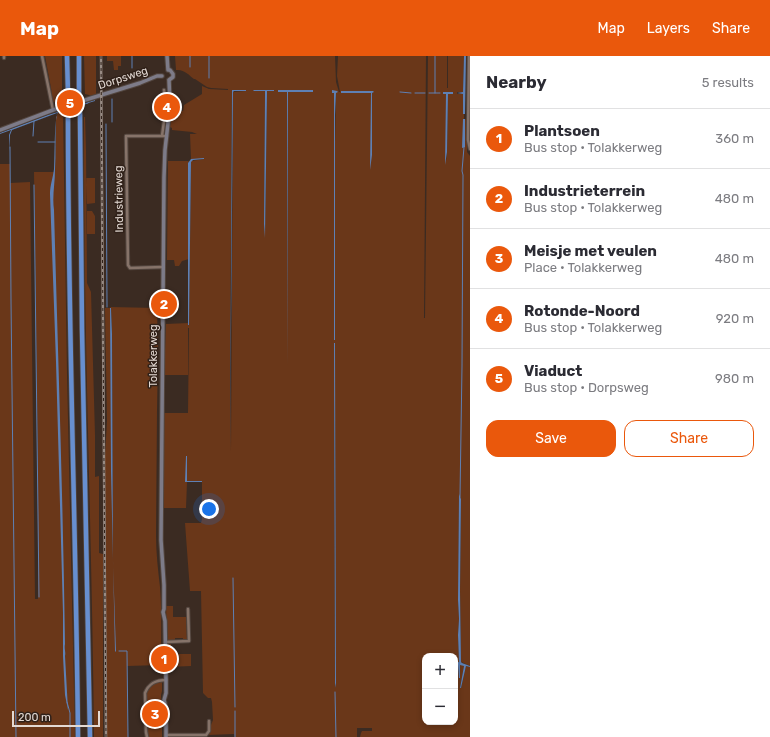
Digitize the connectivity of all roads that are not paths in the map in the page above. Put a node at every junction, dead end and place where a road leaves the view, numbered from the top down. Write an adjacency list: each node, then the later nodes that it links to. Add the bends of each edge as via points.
1 (42, 56): 10 (street)
2 (67, 56): 21 (highway, bridge)
3 (79, 56): 22 (highway, bridge)
4 (167, 56): 6 (main road)
5 (469, 56): 14 (street)
6 (168, 70): 7 (main road, via 164,71); 8 (main road, via 173,74)
7 (162, 76): 8 (main road); 10 (main road, Dorpsweg)
8 (169, 80): 13 (main road, Tolakkerweg)
9 (164, 90): 12 (street, via 166,97)
10 (53, 110): 11 (main road, Dorpsweg)
11 (0, 130)
12 (162, 136): 13 (street, Industrieweg); 15 (street, Industrieweg, via 126,136 128,265 130,268)
13 (167, 136): 15 (main road, Tolakkerweg)
14 (470, 149)
15 (163, 267): 17 (main road, Tolakkerweg, via 160,540 166,618)
16 (188, 609): 17 (street, via 189,641)
17 (165, 642): 18 (main road, Tolakkerweg)
18 (166, 680): 20 (main road, Tolakkerweg); 23 (street, via 154,682 145,693)
19 (209, 721): 20 (street, via 209,731 206,735)
20 (166, 736)
21 (78, 737)
22 (90, 737)
23 (147, 737)

